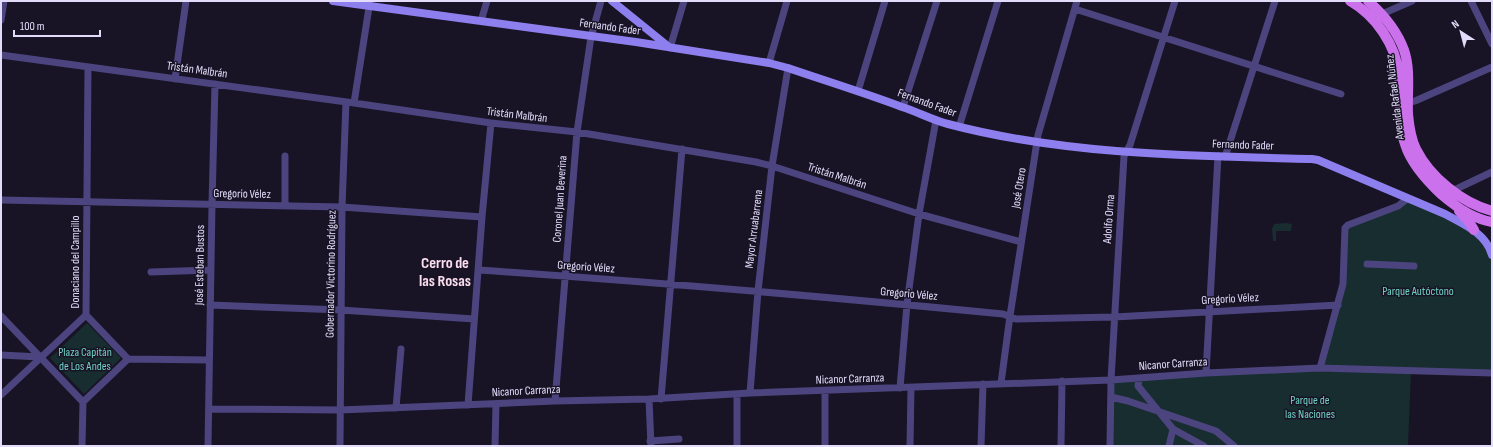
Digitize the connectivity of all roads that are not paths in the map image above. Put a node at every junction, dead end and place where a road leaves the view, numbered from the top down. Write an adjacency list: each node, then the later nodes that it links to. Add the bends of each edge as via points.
1 (4, 1): 22 (street)
2 (186, 1): 34 (street)
3 (333, 1): 19 (main road, Fernando Fader)
4 (487, 1): 23 (street)
5 (601, 1): 24 (street, Coronel Juan Beverina)
6 (612, 1): 27 (main road)
7 (684, 1): 27 (street)
8 (787, 1): 29 (street)
9 (885, 1): 36 (street)
10 (937, 1): 41 (street)
11 (998, 1): 44 (street)
12 (1077, 1): 20 (street, José Otero)
13 (1175, 1): 25 (street, Adolfo Orma)
14 (1275, 1): 30 (street)
15 (1350, 1): 58 (main road, Avenida Rafael Núñez, via 1377,24 1394,52 1399,75 1401,128 1408,153 1426,179)
16 (1368, 1): 21 (main road, Avenida Rafael Núñez)
17 (1412, 1): 21 (street)
18 (1471, 1): 26 (street)
19 (369, 4): 23 (main road, Fernando Fader); 39 (street)
20 (1075, 9): 25 (street); 46 (street, José Otero)
21 (1382, 14): 40 (main road, Avenida Rafael Núñez, via 1404,51)
22 (1, 20)
23 (481, 21): 24 (main road, Fernando Fader)
24 (591, 37): 27 (main road, Fernando Fader); 45 (street, Coronel Juan Beverina)
25 (1163, 37): 30 (street); 48 (street, Adolfo Orma)
26 (1492, 44)
27 (670, 48): 29 (main road, Fernando Fader)
28 (1, 55): 31 (street, Tristán Malbrán)
29 (769, 63): 33 (main road, Fernando Fader)
30 (1254, 66): 37 (street); 50 (street)
31 (88, 67): 34 (street, Tristán Malbrán); 56 (street, Donaciano del Campillo)
32 (1492, 67): 40 (street)
33 (788, 68): 36 (main road, Fernando Fader); 51 (street, Mayor Arruabarrena)
34 (176, 79): 35 (street, Tristán Malbrán)
35 (215, 84): 38 (street, Tristán Malbrán); 57 (street, José Esteban Bustos)
36 (858, 91): 41 (main road, Fernando Fader)
37 (1341, 94)
38 (346, 102): 39 (street, Tristán Malbrán); 60 (street, Gobernador Victorino Rodríguez)
39 (354, 103): 43 (street, Tristán Malbrán)
40 (1408, 103): 53 (main road, Avenida Rafael Núñez, via 1410,129 1416,148 1424,162)
41 (903, 107): 42 (main road, Fernando Fader)
42 (936, 120): 44 (main road, Fernando Fader); 62 (street)
43 (491, 123): 45 (street, Tristán Malbrán); 63 (street)
44 (959, 127): 46 (main road, Fernando Fader)
45 (577, 132): 47 (street, Tristán Malbrán); 73 (street, Coronel Juan Beverina)
46 (1036, 143): 48 (main road, Fernando Fader); 66 (street, José Otero)
47 (682, 149): 51 (street, Tristán Malbrán); 74 (street)
48 (1127, 151): 50 (main road, Fernando Fader); 84 (street, Adolfo Orma, via 1124,156)
49 (285, 156): 59 (street)
50 (1222, 156): 54 (main road, Fernando Fader, via 1318,160); 80 (street)
51 (772, 166): 62 (street, Tristán Malbrán); 75 (street, Mayor Arruabarrena)
52 (1492, 172): 53 (street)
53 (1452, 191): 61 (main road, Avenida Rafael Núñez, via 1472,204)
54 (1407, 199): 65 (main road, Fernando Fader); 78 (street, via 1398,206 1346,226 1344,284)
55 (1, 200): 56 (street, Gregorio Vélez)
56 (86, 202): 57 (street, Gregorio Vélez); 81 (street, Donaciano del Campillo)
57 (212, 204): 59 (street, Gregorio Vélez); 70 (street, José Esteban Bustos)
58 (1454, 205): 64 (main road, Avenida Rafael Núñez); 65 (main road)
59 (285, 206): 60 (street, Gregorio Vélez)
60 (342, 207): 63 (street, Gregorio Vélez); 79 (street, Gobernador Victorino Rodríguez)
61 (1492, 211)
62 (919, 214): 66 (street, Tristán Malbrán); 76 (street)
63 (482, 217): 71 (street)
64 (1491, 222): 65 (main road)
65 (1471, 226): 67 (main road, via 1484,240)
66 (1021, 242): 83 (street, José Otero)
67 (1492, 255)
68 (1367, 264): 69 (street)
69 (1414, 266)
70 (211, 270): 72 (street); 77 (street, José Esteban Bustos)
71 (479, 270): 73 (street, Gregorio Vélez); 85 (street)
72 (151, 272)
73 (565, 276): 74 (street, Gregorio Vélez); 108 (street, Coronel Juan Beverina)
74 (671, 285): 75 (street, Gregorio Vélez); 107 (street)
75 (758, 291): 76 (street, Gregorio Vélez); 102 (street, Mayor Arruabarrena)
76 (907, 304): 83 (street, Gregorio Vélez); 99 (street)
77 (210, 305): 79 (street); 90 (street, José Esteban Bustos)
78 (1338, 305): 80 (street, Gregorio Vélez); 91 (street)
79 (341, 310): 85 (street); 114 (street, Gobernador Victorino Rodríguez)
80 (1210, 311): 84 (street, Gregorio Vélez); 92 (street)
81 (86, 315): 88 (street); 89 (street, Donaciano del Campillo)
82 (1, 316): 88 (street)
83 (1010, 316): 84 (street, Gregorio Vélez, via 1016,319); 97 (street, José Otero)
84 (1114, 317): 95 (street, Adolfo Orma)
85 (474, 319): 111 (street)
86 (401, 349): 112 (street)
87 (1, 355): 88 (street)
88 (40, 357): 104 (street); 109 (street)
89 (128, 360): 90 (street); 109 (street)
90 (209, 360): 113 (street, José Esteban Bustos)
91 (1320, 368): 92 (street, Nicanor Carranza); 93 (street, Nicanor Carranza)
92 (1206, 373): 94 (street, Nicanor Carranza)
93 (1492, 373)
94 (1139, 378): 95 (street, Nicanor Carranza); 115 (street, via 1138,386)
95 (1111, 380): 96 (street, Nicanor Carranza); 105 (street, Adolfo Orma)
96 (1062, 381): 97 (street, Nicanor Carranza); 127 (street)
97 (1001, 383): 98 (street, Nicanor Carranza)
98 (983, 384): 100 (street, Nicanor Carranza); 126 (street)
99 (900, 388): 100 (street, Nicanor Carranza); 101 (street, Nicanor Carranza)
100 (911, 388): 125 (street)
101 (825, 391): 102 (street, Nicanor Carranza); 124 (street)
102 (750, 393): 103 (street, Nicanor Carranza)
103 (737, 394): 107 (street, Nicanor Carranza); 123 (street)
104 (1, 395)
105 (1111, 397): 115 (street); 128 (street, Adolfo Orma)
106 (649, 399): 107 (street, Nicanor Carranza); 108 (street, Nicanor Carranza); 118 (street)
107 (661, 399)
108 (555, 401): 110 (street, Nicanor Carranza)
109 (84, 402): 119 (street)
110 (496, 404): 111 (street, Nicanor Carranza); 122 (street)
111 (468, 405): 112 (street, Nicanor Carranza)
112 (396, 408): 114 (street, Nicanor Carranza)
113 (209, 409): 114 (street, Nicanor Carranza); 120 (street, José Esteban Bustos)
114 (340, 410): 121 (street, Gobernador Victorino Rodríguez)
115 (1158, 411): 116 (street); 131 (street, via 1216,431)
116 (1173, 429): 129 (street); 130 (street)
117 (679, 439): 118 (street)
118 (650, 443)
119 (82, 446)
120 (208, 446)
121 (340, 446)
122 (495, 446)
123 (737, 446)
124 (825, 446)
125 (910, 446)
126 (981, 446)
127 (1061, 446)
128 (1110, 446)
129 (1169, 446)
130 (1204, 446)
131 (1234, 446)

